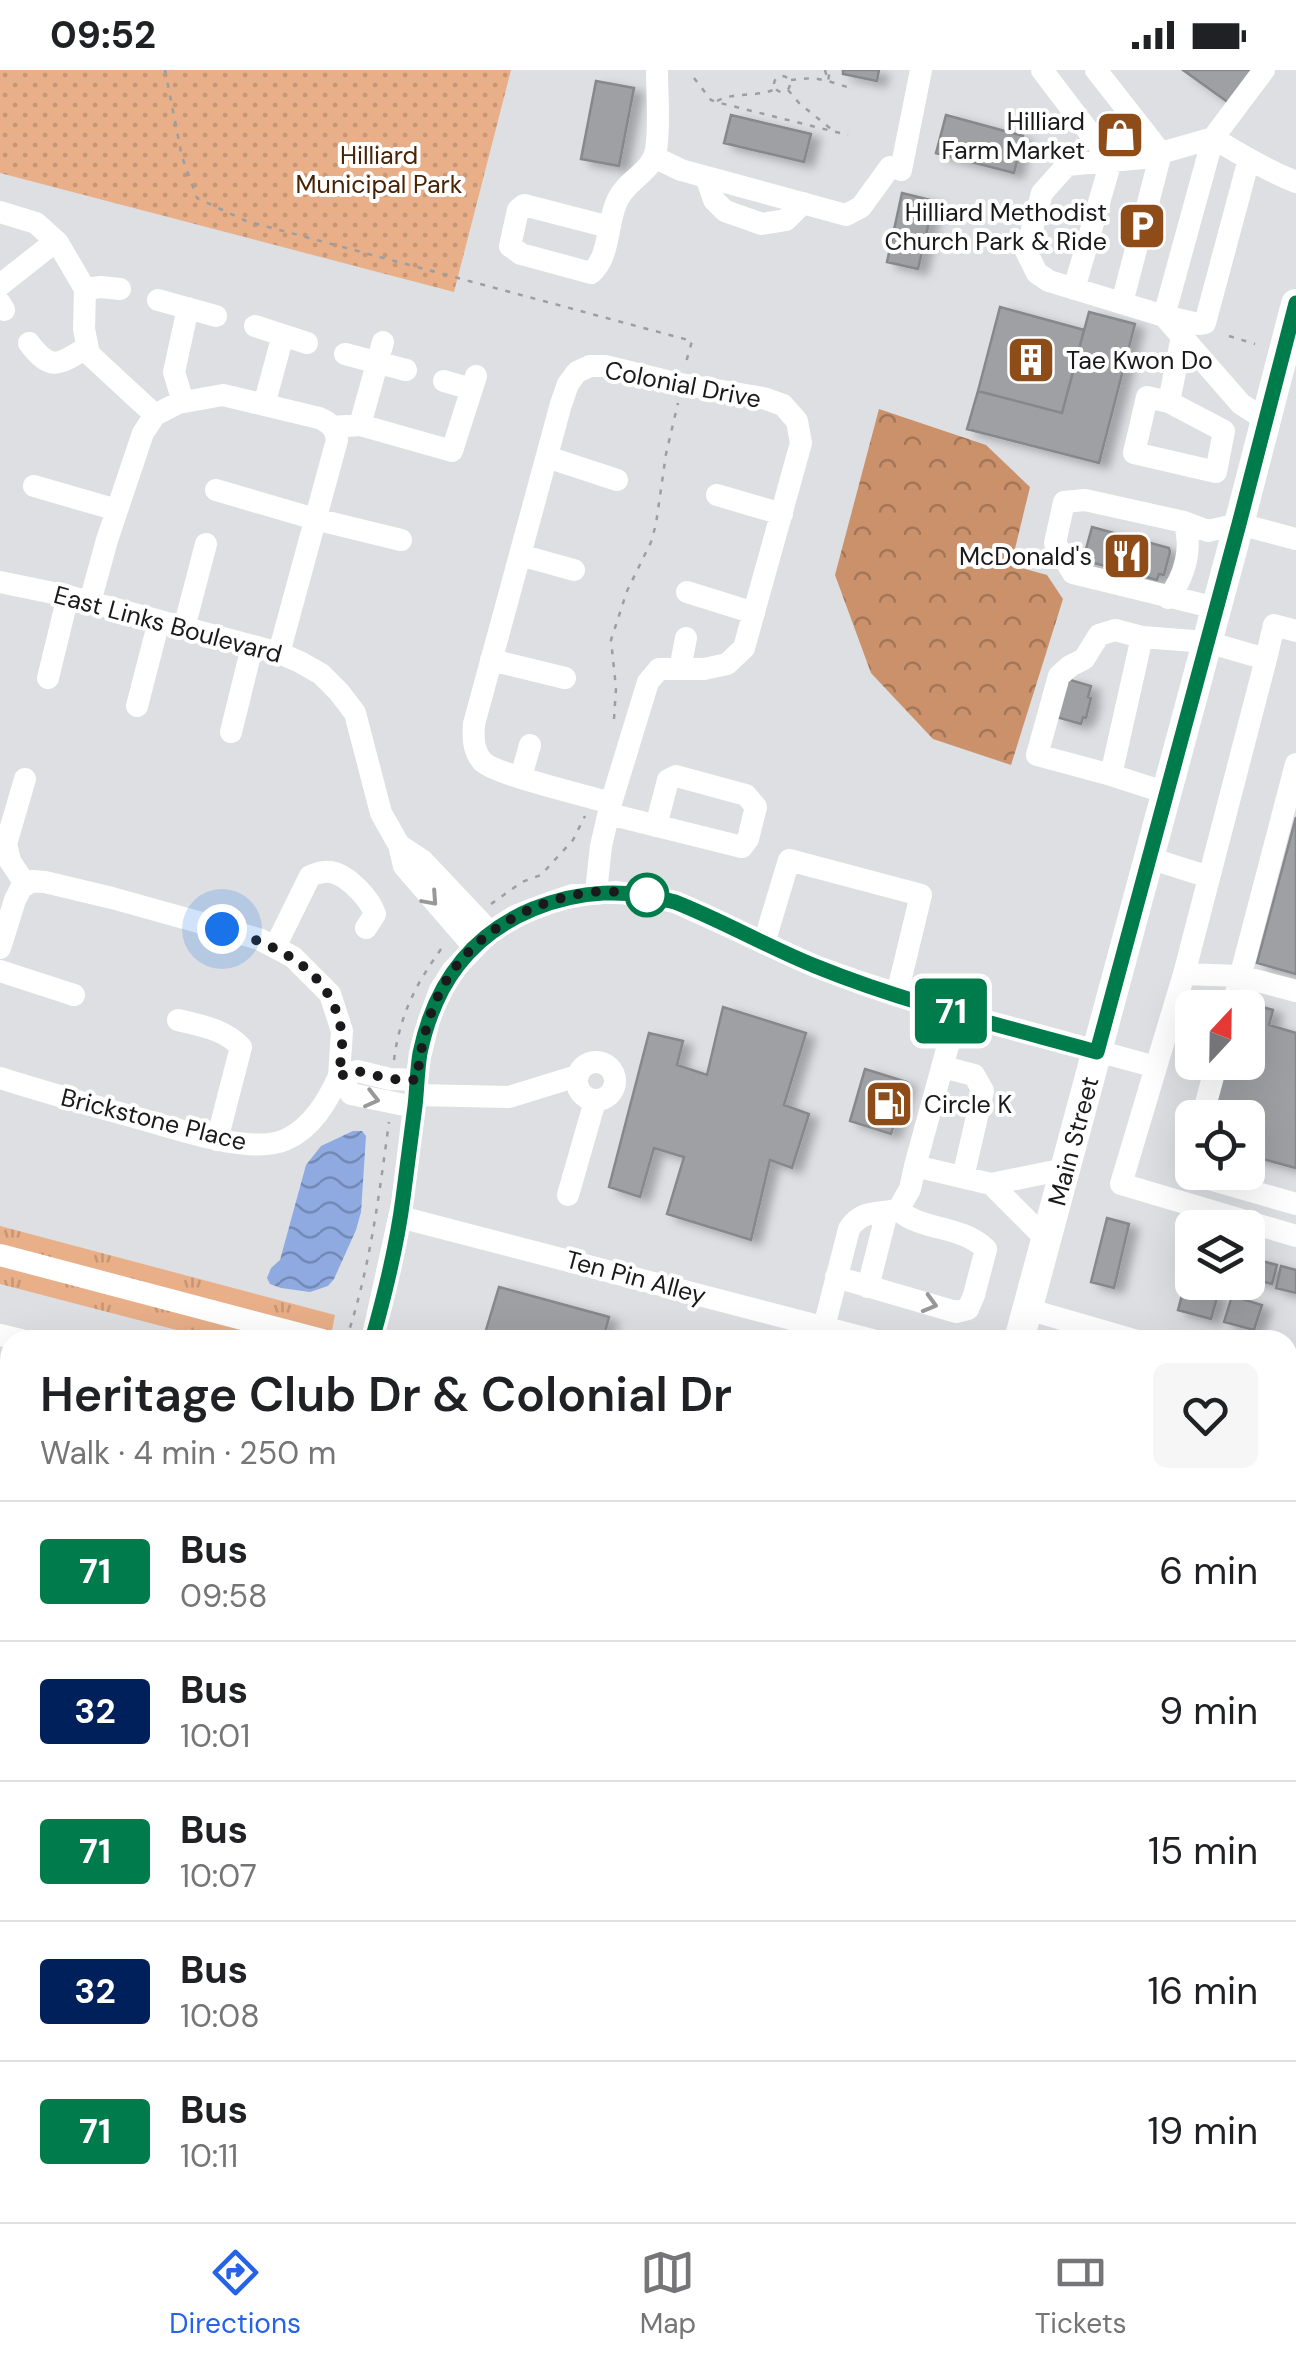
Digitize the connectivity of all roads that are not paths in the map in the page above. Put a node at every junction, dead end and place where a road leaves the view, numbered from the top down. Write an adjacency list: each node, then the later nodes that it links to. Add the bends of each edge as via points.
1 (657, 70): 8 (street)
2 (921, 70): 8 (street, via 895,168 862,207 846,215)
3 (1042, 70): 10 (street)
4 (1096, 70): 7 (street)
5 (1264, 70): 6 (street)
6 (1212, 138): 7 (street); 9 (street); 24 (street)
7 (1161, 153): 10 (street); 20 (street)
8 (654, 157): 13 (street, via 625,186)
9 (1248, 159): 11 (street); 24 (street, via 1205,323)
10 (1111, 161): 16 (street); 16 (street, via 1067,165 1042,193 1026,251 1036,273)
11 (1296, 182)
12 (0, 212): 14 (street, via 36,223)
13 (610, 227)
14 (56, 241): 15 (street); 18 (street)
15 (0, 285)
16 (1074, 288): 20 (street)
17 (120, 289): 18 (street)
18 (85, 290): 30 (street)
19 (158, 300): 22 (street)
20 (1122, 303): 24 (street)
21 (1296, 304): 39 (main road, Main Street)
22 (188, 308): 23 (street); 35 (street, via 174,372)
23 (216, 316)
24 (1164, 316): 27 (street)
25 (255, 326): 26 (street)
26 (282, 335): 29 (street); 37 (street)
27 (1182, 336): 36 (street); 39 (street, via 1241,404)
28 (28, 343): 30 (street, via 51,364)
29 (307, 343)
30 (87, 347): 38 (street)
31 (380, 353): 32 (street); 33 (street); 40 (street)
32 (345, 354)
33 (406, 370)
34 (444, 381): 40 (street, via 473,382 452,451)
35 (183, 402): 37 (street, via 224,395); 38 (street)
36 (1169, 402)
37 (264, 405): 41 (street)
38 (155, 415): 47 (street)
39 (1266, 420): 51 (main road, Main Street)
40 (360, 424): 41 (street)
41 (332, 427): 49 (street, via 336,440)
42 (546, 458): 43 (street); 48 (street, Colonial Drive, via 568,384 590,366 683,384 748,406 784,405 797,422 800,443); 55 (street, Colonial Drive)
43 (617, 480)
44 (34, 486): 47 (street)
45 (216, 490): 49 (street)
46 (717, 495): 48 (street)
47 (117, 510): 60 (street)
48 (782, 514): 62 (street, Colonial Drive)
49 (314, 519): 53 (street); 70 (street)
50 (1184, 522): 51 (street, via 1208,531); 59 (street, via 1187,554); 59 (street, via 1085,500 1064,502 1055,543 1074,573)
51 (1239, 524): 52 (street); 61 (main road, Main Street)
52 (1296, 539)
53 (401, 540)
54 (206, 544): 64 (street)
55 (520, 555): 56 (street); 72 (street, Colonial Drive)
56 (574, 570)
57 (0, 582): 60 (street, East Links Boulevard)
58 (687, 592): 62 (street)
59 (1168, 598): 61 (street)
60 (79, 599): 63 (street, East Links Boulevard); 74 (street)
61 (1216, 608): 68 (main road, Main Street)
62 (754, 612): 73 (street, Colonial Drive, via 744,648 727,664)
63 (159, 621): 64 (street, East Links Boulevard); 76 (street)
64 (184, 628): 69 (street, East Links Boulevard)
65 (1296, 632): 71 (street, via 1274,625)
66 (1142, 637): 68 (street); 80 (street); 80 (street, via 1115,630 1099,635 1084,658 1059,676 1037,755)
67 (686, 638): 73 (street)
68 (1207, 642): 71 (street); 83 (main road, Main Street)
69 (252, 647): 70 (street, East Links Boulevard); 77 (street)
70 (279, 653): 92 (street, East Links Boulevard, via 320,674 355,713 380,813 404,866)
71 (1266, 659): 88 (street)
72 (491, 660): 75 (street); 81 (street, Colonial Drive, via 473,744 483,762)
73 (680, 669): 84 (street, Colonial Drive, via 659,669 648,682)
74 (48, 678)
75 (565, 678)
76 (137, 706)
77 (231, 732)
78 (530, 746): 81 (street)
79 (1296, 764): 98 (street)
80 (1110, 775): 83 (street)
81 (521, 777): 84 (street, Colonial Drive)
82 (25, 778): 86 (street)
83 (1166, 793): 87 (main road, Main Street)
84 (605, 805): 85 (street); 90 (street, Colonial Drive)
85 (656, 826)
86 (4, 855): 89 (street)
87 (1149, 858): 88 (street); 105 (main road, Main Street)
88 (1209, 877): 97 (street)
89 (26, 885): 94 (street); 95 (street, via 45,882 112,898)
90 (596, 892): 92 (street); 93 (street, via 675,902)
91 (366, 928): 95 (street, via 375,914 368,900 336,873 317,873)
92 (474, 931): 111 (street, via 440,990)
93 (764, 943): 102 (street); 102 (street, via 788,860 922,895)
94 (0, 948)
95 (275, 948): 108 (street, via 330,994 342,1032)
96 (0, 971): 101 (street)
97 (1184, 974): 98 (street); 107 (street)
98 (1240, 976): 99 (street); 100 (street)
99 (1236, 990)
100 (1296, 991)
101 (74, 994)
102 (897, 994): 103 (street)
103 (957, 1013): 105 (street); 106 (street)
104 (178, 1020): 113 (street, via 219,1030 242,1047)
105 (1097, 1052): 107 (street); 115 (main road, Main Street)
106 (942, 1066): 114 (street); 116 (street, via 974,1075 983,1091)
107 (1156, 1067): 121 (street, via 1121,1184)
108 (339, 1076): 111 (street, via 357,1071 392,1079); 111 (street, one-way to 111, via 351,1094 391,1104); 113 (street, Brickstone Place, via 326,1104 284,1140)
109 (578, 1076): 111 (street, via 509,1097); 112 (street, via 578,1090); 112 (street, via 605,1052 615,1087)
110 (0, 1078): 113 (street, Brickstone Place)
111 (416, 1094): 124 (street)
112 (595, 1101): 120 (street)
113 (217, 1140)
114 (915, 1166): 116 (street); 123 (street, via 910,1189)
115 (1065, 1170): 117 (street); 126 (main road, Main Street)
116 (962, 1177): 117 (street)
117 (991, 1184): 126 (street)
118 (1183, 1190): 121 (street)
119 (1259, 1190): 122 (street)
120 (568, 1195)
121 (1180, 1202): 125 (street)
122 (1296, 1204)
123 (893, 1211): 128 (street, via 870,1212 853,1222); 129 (street); 129 (street, one-way to 123, via 956,1312 968,1308 974,1295 986,1250 967,1235)
124 (400, 1217): 131 (street, Ten Pin Alley); 133 (street)
125 (1296, 1236)
126 (1046, 1238): 130 (main road, Main Street)
127 (0, 1254): 132 (street)
128 (836, 1278): 129 (street); 131 (street)
129 (868, 1286)
130 (1027, 1309): 135 (main road, Main Street); 136 (street)
131 (816, 1324): 134 (street, Ten Pin Alley)
132 (285, 1330)
133 (374, 1330)
134 (836, 1330)
135 (1021, 1330)
136 (1099, 1330)

